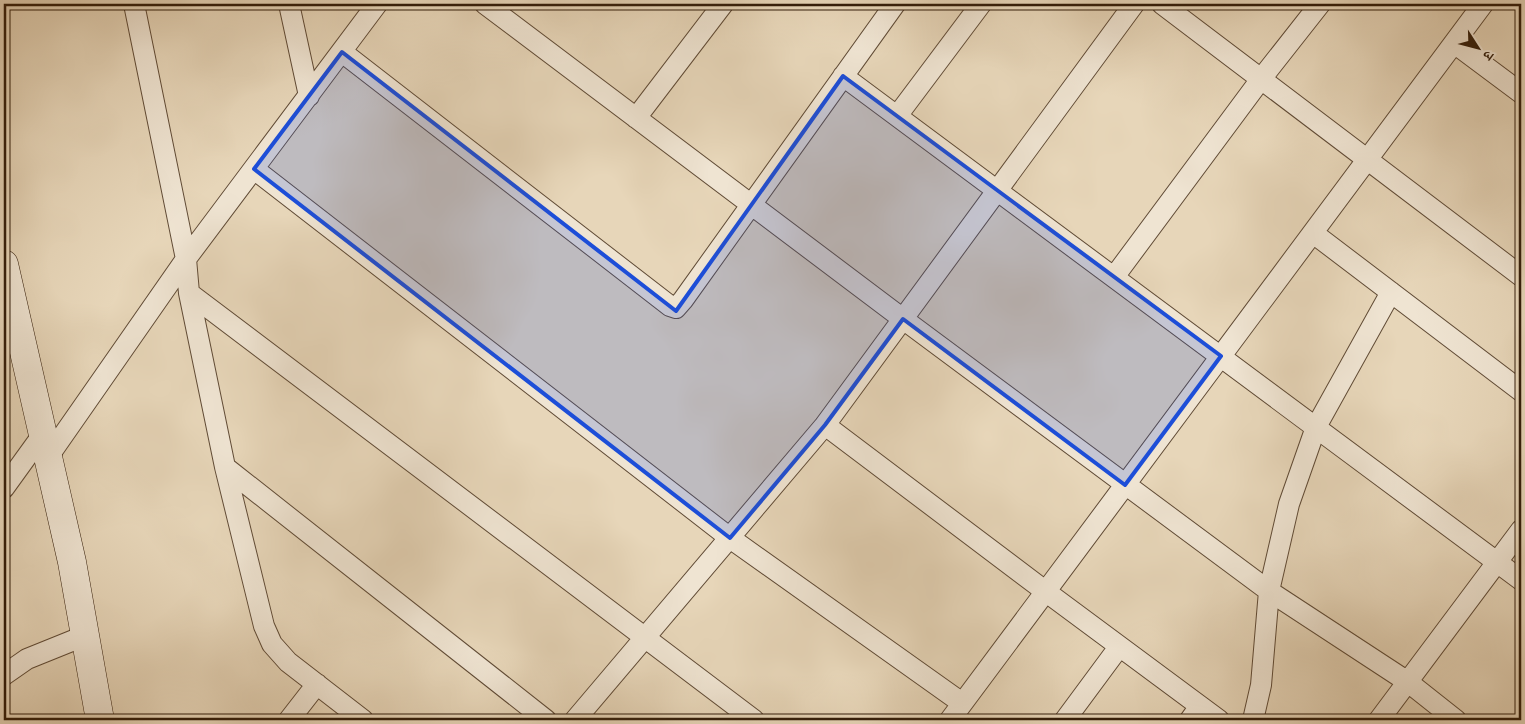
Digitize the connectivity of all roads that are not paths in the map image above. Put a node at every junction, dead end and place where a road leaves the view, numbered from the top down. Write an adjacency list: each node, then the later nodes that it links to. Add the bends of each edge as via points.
1 (134, 4): 25 (street)
2 (289, 4): 17 (street)
3 (377, 4): 13 (street)
4 (485, 4): 19 (street)
5 (723, 4): 19 (street)
6 (895, 4): 14 (street)
7 (981, 4): 18 (street)
8 (1134, 4): 22 (street)
9 (1162, 4): 15 (street)
10 (1320, 4): 15 (street)
11 (1483, 4): 12 (street)
12 (1454, 43): 16 (street); 20 (street)
13 (342, 52): 17 (street); 23 (street, via 670,306 676,308 680,305)
14 (843, 76): 18 (street); 23 (street)
15 (1261, 79): 20 (street); 27 (street)
16 (1521, 93)
17 (309, 96): 21 (street)
18 (897, 116): 22 (street)
19 (636, 118): 23 (street)
20 (1368, 159): 24 (street); 28 (street)
21 (254, 170): 25 (street); 42 (street)
22 (998, 191): 27 (street); 31 (street)
23 (751, 205): 31 (street)
24 (1313, 233): 29 (street); 33 (street)
25 (186, 259): 30 (street); 37 (street)
26 (4, 264): 32 (street)
27 (1114, 276): 33 (street)
28 (1521, 276)
29 (1391, 292): 34 (street); 36 (street)
30 (189, 293): 38 (street); 48 (street)
31 (903, 319): 35 (street); 39 (street)
32 (9, 323): 37 (street)
33 (1221, 356): 36 (street); 39 (street)
34 (1521, 391)
35 (825, 425): 42 (street); 46 (street)
36 (1316, 427): 43 (street); 45 (street, via 1289,504)
37 (46, 445): 40 (street); 47 (street, via 72,562)
38 (225, 467): 52 (street, via 264,626 272,644 288,662); 58 (street)
39 (1125, 485): 45 (street); 46 (street)
40 (4, 488)
41 (1521, 530): 43 (street)
42 (730, 538): 48 (street); 53 (street)
43 (1497, 562): 44 (street); 51 (street)
44 (1521, 580)
45 (1269, 590): 51 (street); 64 (street, via 1261,685)
46 (1045, 591): 49 (street); 53 (street)
47 (84, 636): 50 (street, via 27,659); 55 (street)
48 (644, 638): 59 (street); 60 (street)
49 (1120, 647): 54 (street); 62 (street)
50 (4, 675)
51 (1408, 682): 65 (street); 66 (street)
52 (317, 684): 56 (street); 57 (street)
53 (962, 703): 61 (street)
54 (1195, 713): 63 (street)
55 (100, 720)
56 (289, 720)
57 (363, 720)
58 (546, 720)
59 (575, 720)
60 (754, 720)
61 (950, 720)
62 (1065, 720)
63 (1219, 720)
64 (1253, 720)
65 (1379, 720)
66 (1456, 720)

